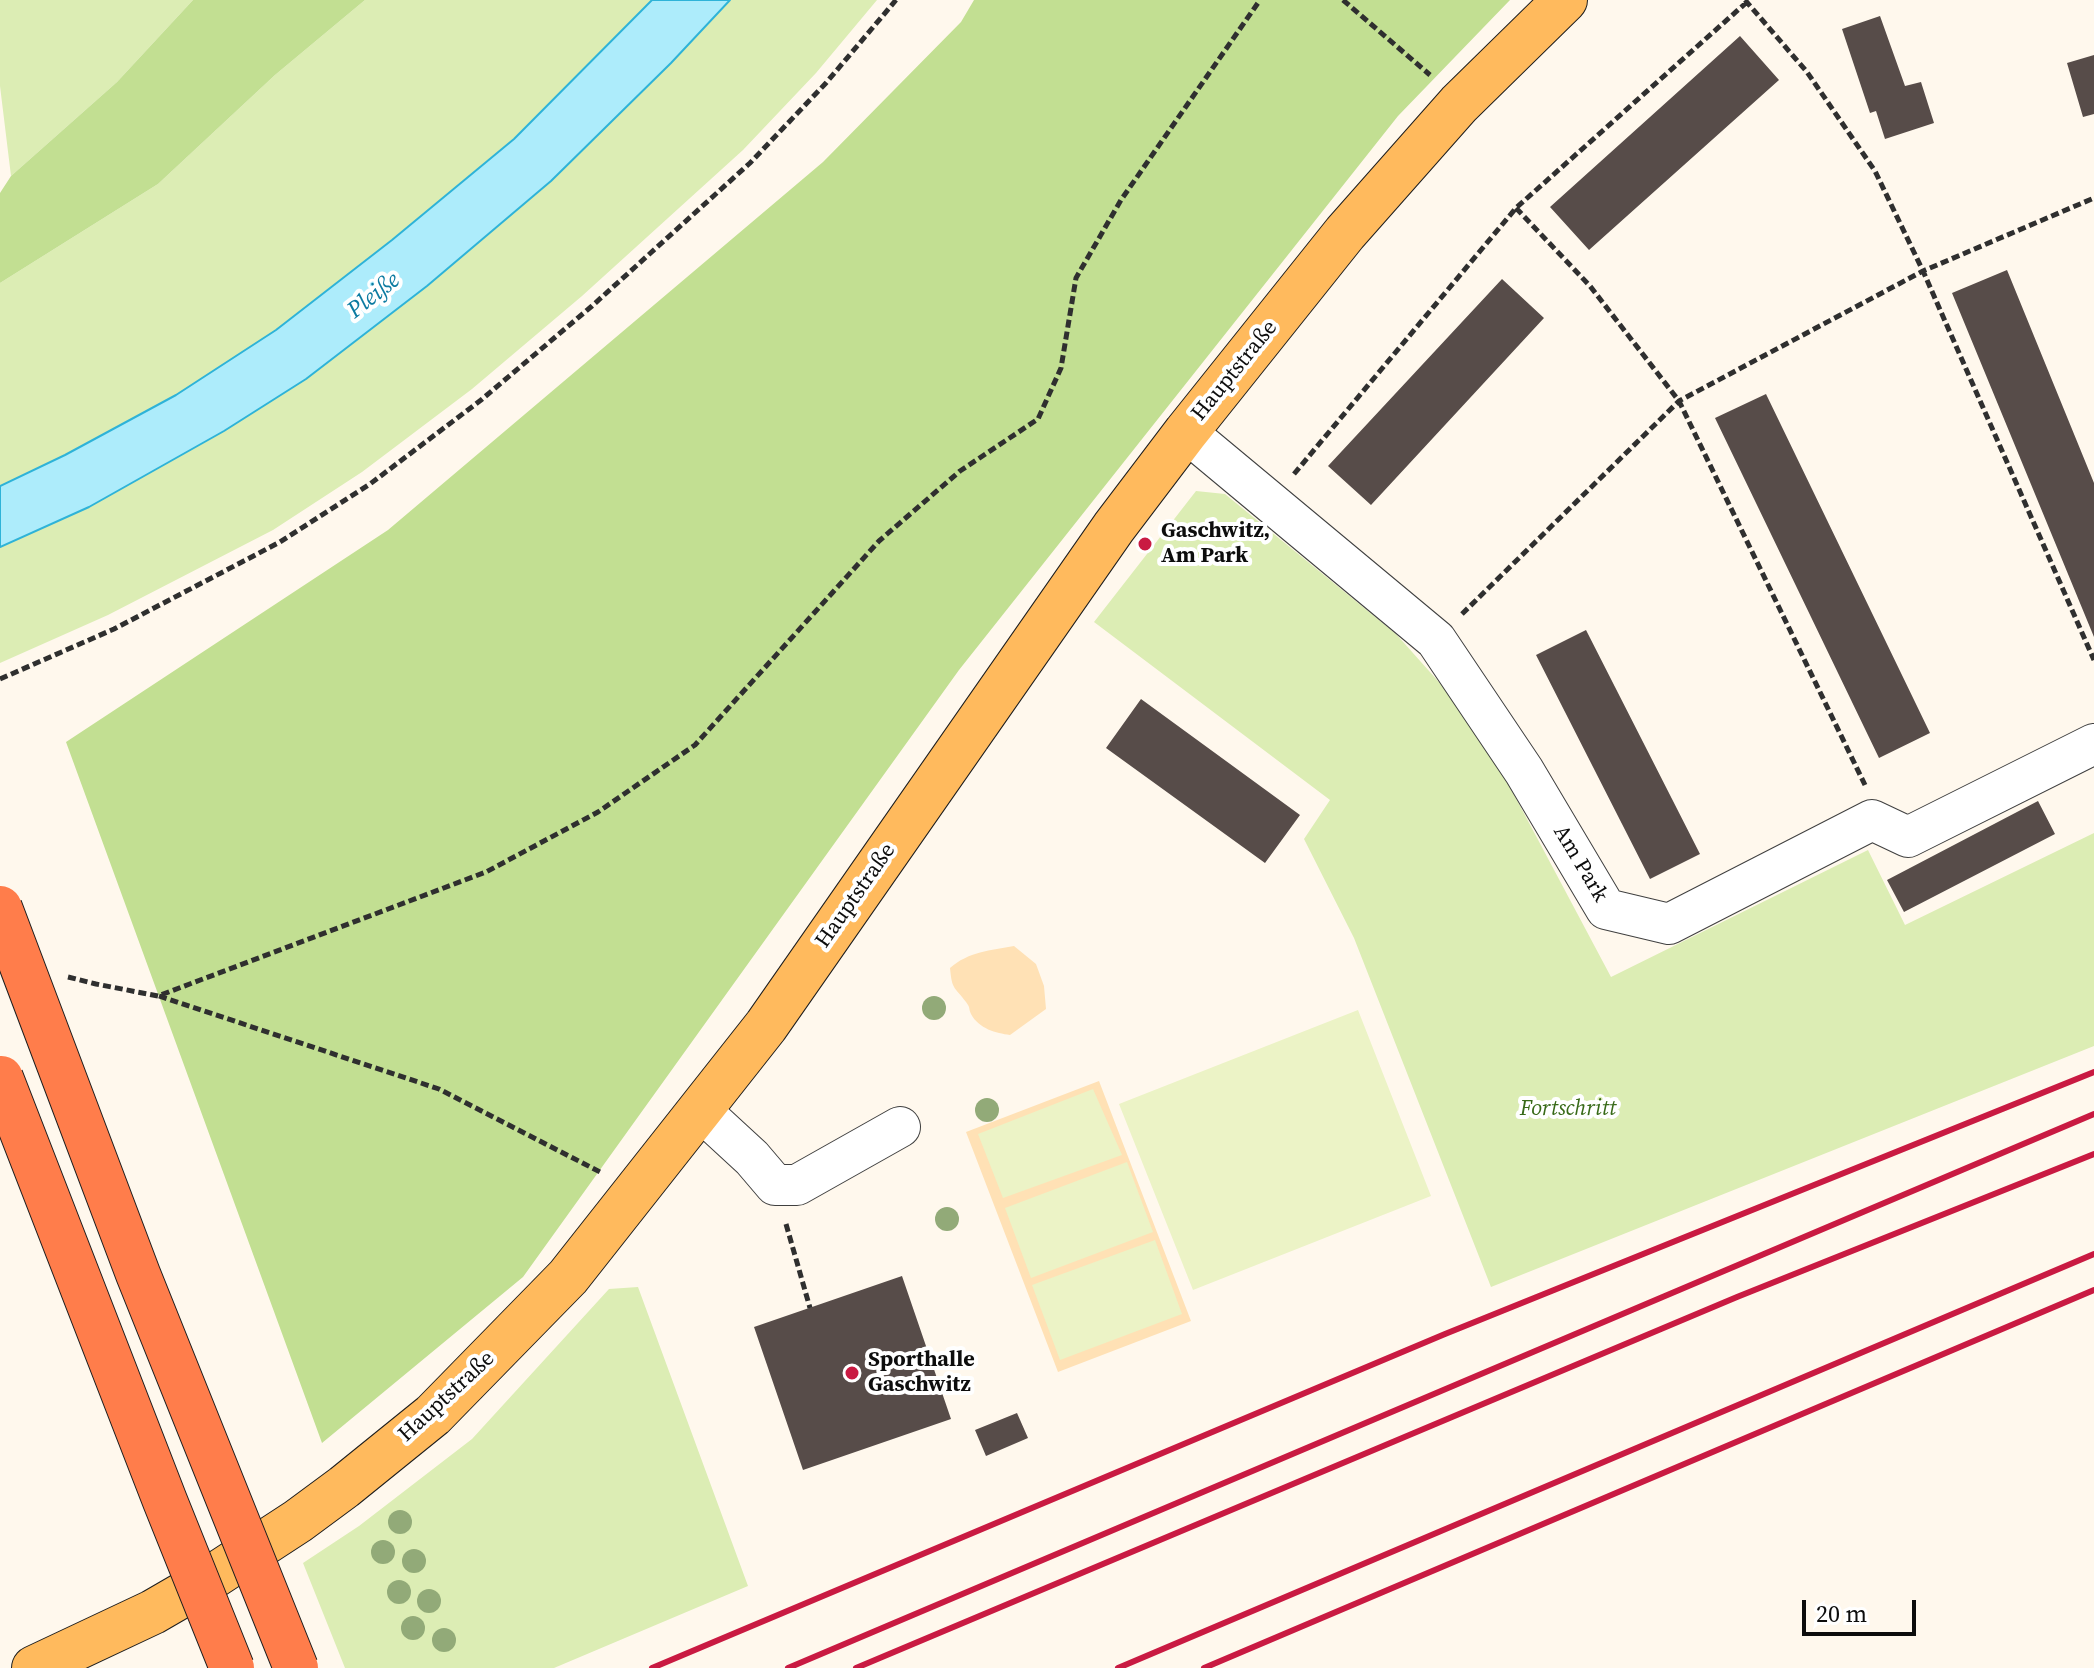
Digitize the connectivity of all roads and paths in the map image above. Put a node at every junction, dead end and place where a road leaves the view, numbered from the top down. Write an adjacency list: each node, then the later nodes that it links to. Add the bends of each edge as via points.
1 (896, 0): 15 (path, via 750,163 481,400 382,475 280,542 114,629)
2 (1260, 0): 20 (path, via 1121,200 1076,278 1061,368 1038,419 960,471 879,541 695,745 598,812 486,872)
3 (1343, 0): 6 (path)
4 (1565, 0): 6 (main road, Hauptstraße)
5 (1746, 1): 8 (path); 9 (path, via 1807,72 1875,171)
6 (1459, 104): 11 (main road, Hauptstraße, via 1345,233)
7 (2094, 198): 9 (path)
8 (1516, 208): 10 (path, via 1590,286); 12 (path)
9 (1923, 271): 10 (path); 14 (path)
10 (1679, 401): 13 (path); 17 (path, via 1869,793)
11 (1186, 432): 12 (street, Am Park); 22 (main road, Hauptstraße)
12 (1270, 502): 13 (street, Am Park)
13 (1436, 640): 17 (street, Am Park, via 1524,771 1606,909 1669,924)
14 (2094, 660)
15 (0, 679)
16 (2094, 744): 17 (street, via 1908,837)
17 (1872, 820)
18 (0, 908): 29 (highway, bridge, via 132,1259)
19 (96, 984): 20 (path)
20 (158, 996): 25 (path, via 439,1089)
21 (1, 1078): 28 (highway, bridge)
22 (701, 1111): 24 (street); 25 (main road, Hauptstraße)
23 (900, 1127): 24 (street, via 797,1185)
24 (775, 1185): 26 (path)
25 (637, 1192): 27 (main road, Hauptstraße, via 568,1277 496,1352 433,1415 344,1487 203,1583)
26 (810, 1308)
27 (34, 1668)
28 (232, 1668)
29 (296, 1668)

